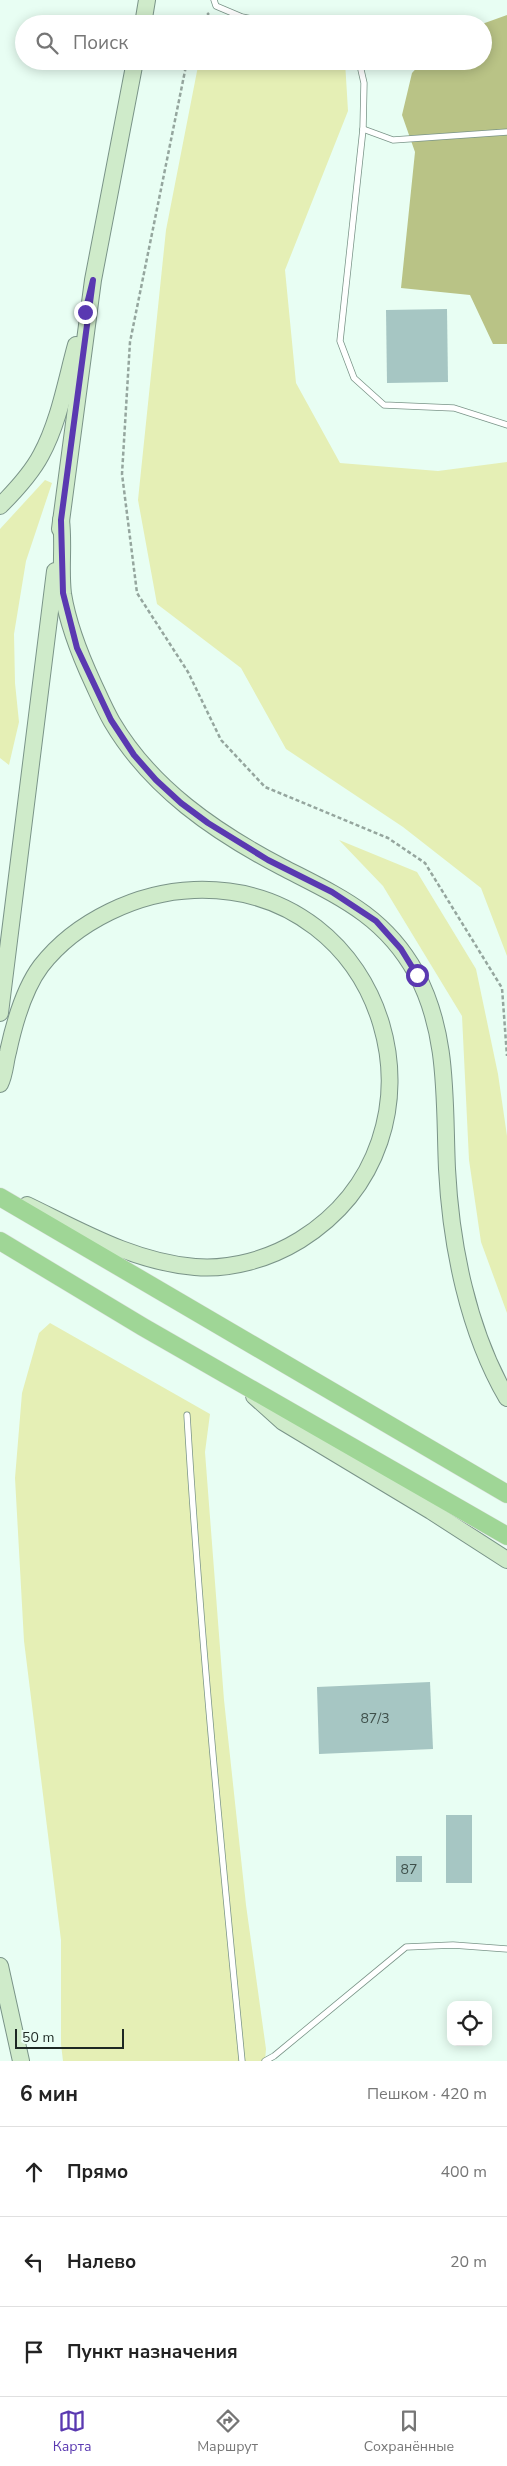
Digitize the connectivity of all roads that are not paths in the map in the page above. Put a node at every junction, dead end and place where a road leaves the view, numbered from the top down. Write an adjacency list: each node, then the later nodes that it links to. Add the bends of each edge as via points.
1 (147, 0): 3 (main road)
2 (215, 3): 4 (lane)
3 (144, 15)
4 (238, 15)
5 (133, 70): 9 (main road)
6 (361, 70): 7 (lane, via 364,83)
7 (363, 129): 8 (lane, via 393,140); 10 (lane, via 340,341 354,378 384,405 454,408)
8 (507, 132)
9 (93, 280): 11 (main road, via 56,417 41,455); 12 (main road)
10 (507, 425)
11 (0, 506)
12 (61, 520): 13 (main road); 18 (main road, via 63,593 77,648 111,720 134,755 181,803 208,823 268,860 332,892 376,921 401,949 420,981 438,1028 444,1065 447,1172 461,1267 485,1350)
13 (0, 1013)
14 (0, 1084): 15 (main road, via 24,996 42,966 92,922 146,897 179,890 233,892 262,900 296,914 328,937 363,980 376,1006 387,1039 390,1073 382,1132 359,1185 340,1209 317,1229 257,1260 196,1268 149,1259 120,1250 27,1204)
15 (0, 1196): 20 (main road)
16 (0, 1241): 17 (main road)
17 (237, 1381): 21 (main road); 22 (main road, via 283,1422)
18 (507, 1398)
19 (187, 1415): 26 (lane, via 210,1737)
20 (507, 1494)
21 (507, 1536)
22 (507, 1560)
23 (507, 1949): 27 (lane, via 453,1945 406,1947)
24 (1, 1967): 25 (main road)
25 (21, 2061)
26 (242, 2061)
27 (265, 2061)

